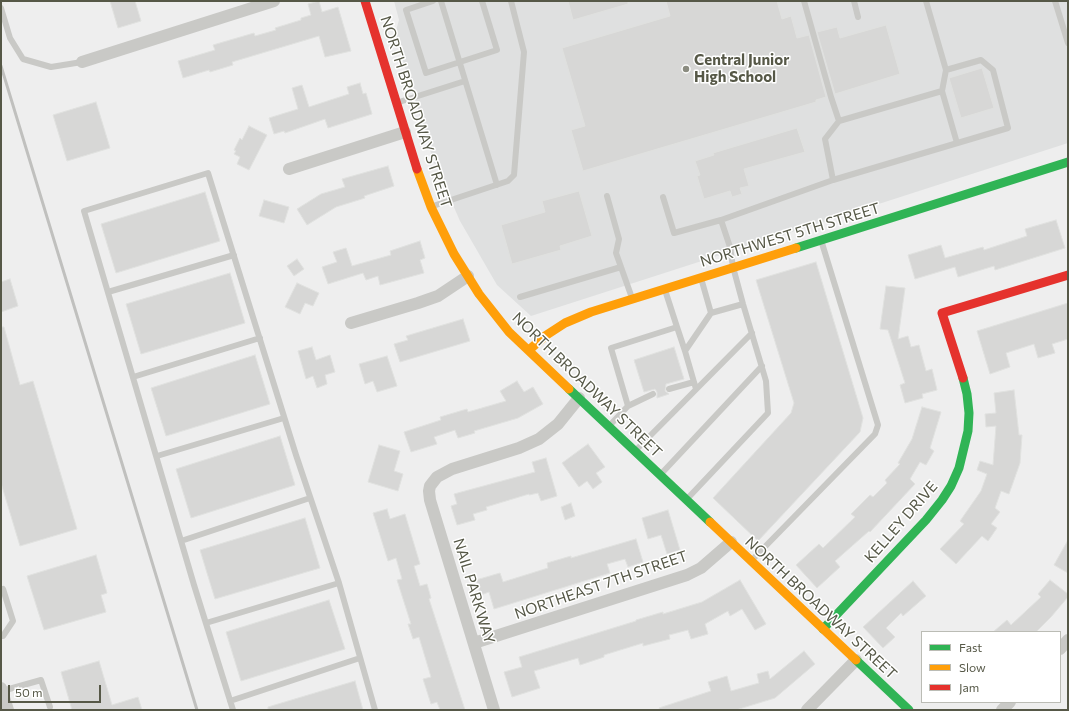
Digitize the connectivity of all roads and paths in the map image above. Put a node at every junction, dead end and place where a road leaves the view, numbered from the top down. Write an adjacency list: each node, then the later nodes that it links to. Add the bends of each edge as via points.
1 (274, 1): 14 (street)
2 (365, 1): 19 (street, NORTH BROADWAY STREET)
3 (433, 1): 15 (lane, via 406,10 426,73)
4 (441, 1): 15 (lane)
5 (482, 1): 15 (lane, via 497,50)
6 (511, 1): 26 (lane, via 524,52 515,171 511,180)
7 (804, 1): 20 (lane)
8 (854, 1): 12 (lane)
9 (926, 1): 16 (lane)
10 (1055, 1): 13 (lane)
11 (1, 8): 14 (lane, via 10,38 23,59 51,67)
12 (858, 17)
13 (1068, 43)
14 (82, 62)
15 (460, 62): 17 (lane)
16 (946, 70): 18 (lane); 22 (lane, via 981,60 994,70 1008,128)
17 (465, 81): 19 (lane); 26 (lane)
18 (942, 91): 20 (lane); 22 (lane)
19 (396, 103): 21 (street, NORTH BROADWAY STREET)
20 (839, 121): 25 (lane, via 825,139)
21 (405, 132): 24 (street); 29 (street, NORTH BROADWAY STREET)
22 (958, 143): 25 (lane)
23 (1068, 162): 31 (street, NORTHWEST 5TH STREET)
24 (289, 169)
25 (833, 180): 30 (lane)
26 (497, 185): 29 (lane)
27 (607, 196): 33 (lane, via 619,239 616,252)
28 (664, 197): 30 (lane, via 674,233)
29 (431, 207): 36 (street, NORTH BROADWAY STREET)
30 (721, 220): 34 (lane, via 730,247)
31 (821, 240): 34 (street, NORTHWEST 5TH STREET); 67 (lane, via 878,425 875,434)
32 (234, 255): 39 (lane); 39 (lane, via 208,173 84,211); 47 (lane)
33 (621, 266): 40 (lane); 41 (lane)
34 (733, 268): 37 (street, NORTHWEST 5TH STREET); 42 (lane)
35 (1068, 275): 71 (street, KELLEY DRIVE, via 942,313 967,394 968,431 959,468 948,490 926,520)
36 (468, 276): 44 (street, via 438,296); 48 (street, NORTH BROADWAY STREET, via 509,332)
37 (701, 278): 38 (street, NORTHWEST 5TH STREET); 43 (lane)
38 (664, 289): 41 (street, NORTHWEST 5TH STREET); 45 (lane)
39 (108, 292): 51 (lane)
40 (520, 297)
41 (632, 299): 48 (street, NORTHWEST 5TH STREET, via 565,323)
42 (743, 304): 43 (lane); 46 (lane)
43 (711, 313): 49 (lane)
44 (351, 323)
45 (676, 327): 49 (lane); 57 (lane, via 611,348)
46 (752, 333): 50 (lane); 53 (lane)
47 (260, 338): 51 (lane); 58 (lane)
48 (529, 350): 56 (street, NORTH BROADWAY STREET)
49 (685, 351): 52 (lane)
50 (762, 366): 62 (lane); 64 (lane, via 766,381 768,413)
51 (133, 377): 61 (lane)
52 (694, 382): 53 (lane); 54 (lane)
53 (696, 388): 60 (lane)
54 (669, 389)
55 (653, 394): 57 (lane)
56 (580, 398): 59 (street, NORTH BROADWAY STREET); 74 (street, NAIL PARKWAY, via 558,424 539,439 452,469 433,481 429,492 430,500)
57 (628, 406): 59 (lane)
58 (284, 418): 61 (lane); 63 (lane)
59 (609, 426): 60 (street, NORTH BROADWAY STREET)
60 (635, 451): 62 (street, NORTH BROADWAY STREET)
61 (157, 456): 65 (lane)
62 (660, 475): 64 (street, NORTH BROADWAY STREET)
63 (310, 498): 65 (lane); 68 (lane)
64 (686, 500): 66 (street, NORTH BROADWAY STREET)
65 (181, 541): 70 (lane)
66 (730, 542): 67 (street, NORTH BROADWAY STREET); 74 (street, NORTHEAST 7TH STREET, via 706,564 687,575)
67 (751, 561): 71 (street, NORTH BROADWAY STREET)
68 (339, 583): 70 (lane); 76 (lane)
69 (1, 590): 72 (lane, via 3,589 13,621 4,636)
70 (206, 623): 79 (lane)
71 (823, 629): 77 (street, NORTH BROADWAY STREET)
72 (1, 636)
73 (1068, 640): 75 (street)
74 (474, 644): 84 (street, NAIL PARKWAY)
75 (1061, 648)
76 (360, 658): 79 (lane); 83 (lane)
77 (856, 660): 85 (street); 86 (street, NORTH BROADWAY STREET)
78 (1, 689): 80 (street); 81 (lane, via 41,680)
79 (230, 701): 82 (lane)
80 (5, 707)
81 (50, 708)
82 (233, 710)
83 (375, 710)
84 (494, 710)
85 (807, 710)
86 (909, 710)

